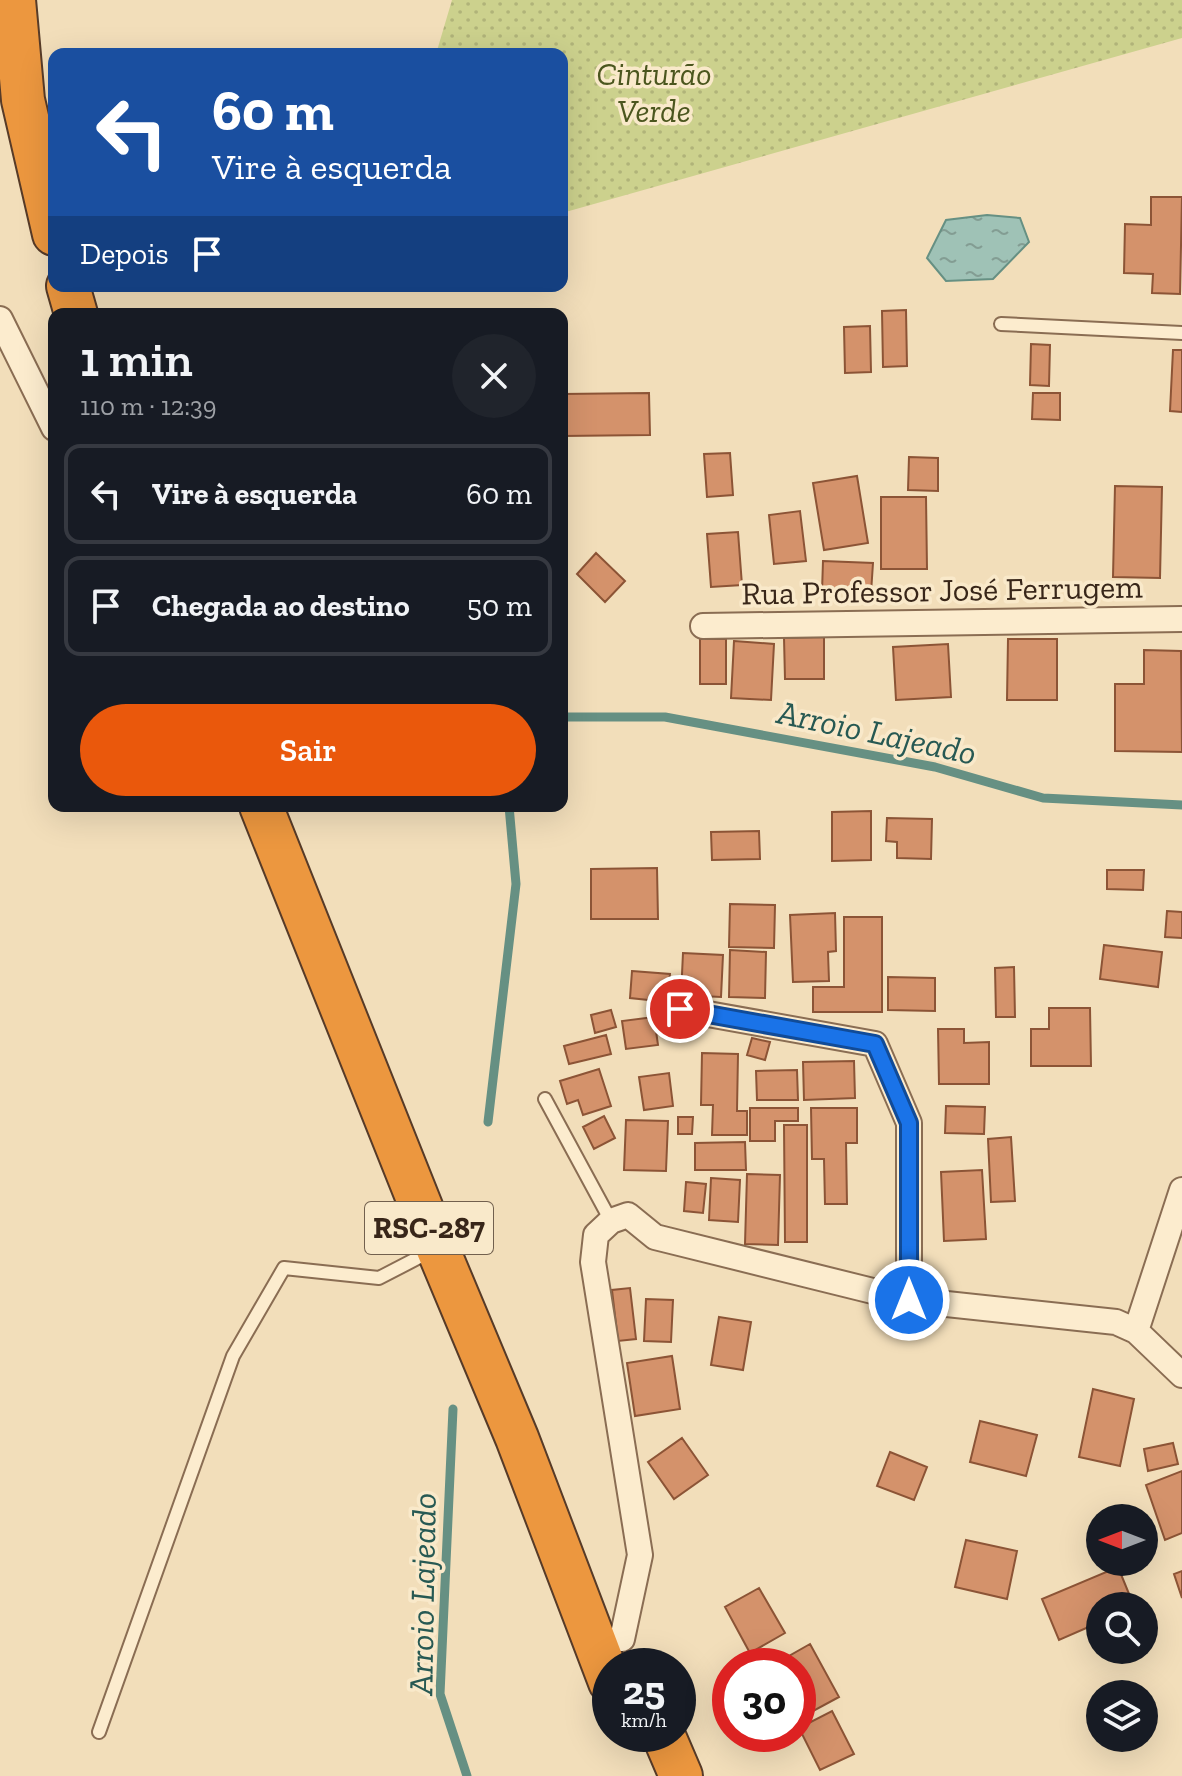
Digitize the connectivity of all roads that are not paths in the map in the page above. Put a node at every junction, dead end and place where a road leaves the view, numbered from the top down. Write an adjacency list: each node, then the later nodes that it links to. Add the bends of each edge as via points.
1 (14, 0): 4 (highway, via 23,100)
2 (43, 0): 3 (highway)
3 (48, 48)
4 (48, 208)
5 (0, 319): 8 (street)
6 (1001, 324): 7 (lane)
7 (1182, 333)
8 (48, 416)
9 (1182, 619): 10 (street, Rua Professor José Ferrugem)
10 (703, 626)
11 (263, 812): 17 (highway, RSC-287)
12 (293, 812): 22 (highway, RSC-287, via 543,1427)
13 (680, 1009): 18 (street, via 875,1044 909,1123)
14 (545, 1099): 16 (lane)
15 (1182, 1190): 19 (street)
16 (611, 1221): 18 (street, via 628,1215 655,1237); 23 (street, via 596,1235 593,1262 640,1555)
17 (437, 1247): 21 (highway, RSC-287); 24 (lane, via 379,1278 284,1268 233,1356)
18 (909, 1300): 19 (street, via 1116,1322)
19 (1136, 1331): 20 (street)
20 (1182, 1375)
21 (597, 1648)
22 (626, 1648)
23 (628, 1648)
24 (99, 1732)
25 (640, 1752): 27 (highway)
26 (671, 1752): 28 (highway)
27 (650, 1776)
28 (681, 1776)

